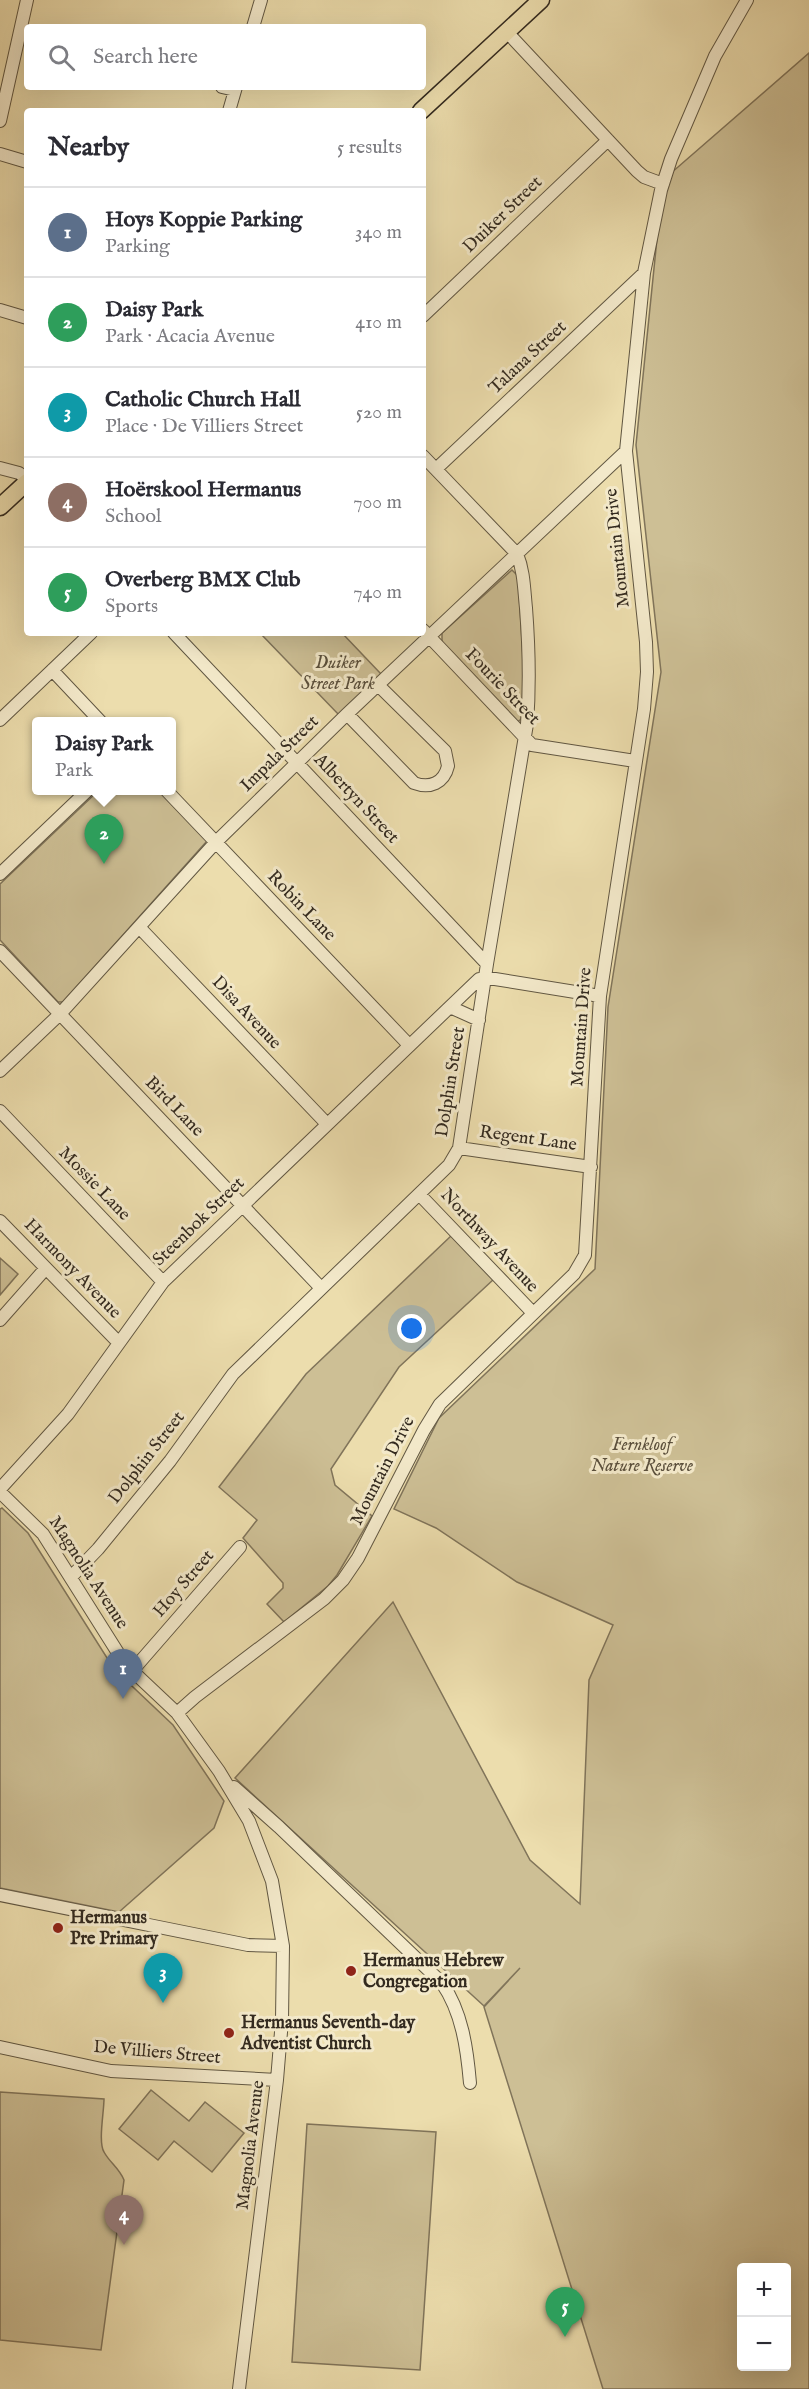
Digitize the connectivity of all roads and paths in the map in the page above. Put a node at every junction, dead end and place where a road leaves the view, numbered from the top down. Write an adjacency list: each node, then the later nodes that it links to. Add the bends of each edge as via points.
1 (27, 0): 6 (street)
2 (261, 0): 7 (street)
3 (528, 0): 12 (main road)
4 (540, 0): 8 (main road)
5 (747, 0): 18 (street, Mountain Drive, via 715,56)
6 (25, 24)
7 (254, 24)
8 (506, 31): 13 (main road); 15 (street)
9 (24, 33): 14 (street)
10 (235, 90): 11 (street)
11 (229, 108)
12 (414, 108)
13 (424, 108)
14 (0, 121)
15 (608, 140): 18 (street, via 644,177); 21 (street, Duiker Street)
16 (0, 154): 17 (street)
17 (24, 161)
18 (663, 184): 19 (street, Mountain Drive)
19 (644, 273): 23 (street, Mountain Drive); 26 (street, Talana Street)
20 (0, 310): 22 (street)
21 (426, 313)
22 (24, 317)
23 (626, 451): 30 (street, Impala Street); 41 (street, Mountain Drive, via 647,672)
24 (426, 459): 26 (street)
25 (0, 468): 27 (street)
26 (436, 469): 30 (street)
27 (24, 477)
28 (24, 483): 29 (main road)
29 (0, 507)
30 (517, 554): 31 (street, Impala Street); 40 (street, Dolphin Street, via 522,567 528,637 529,688)
31 (426, 634): 40 (street, Fourie Street)
32 (88, 636): 35 (street)
33 (177, 636): 42 (street, Albertyn Street)
34 (424, 636): 36 (street, Impala Street)
35 (52, 670): 38 (street); 39 (street)
36 (378, 685): 37 (street, Impala Street); 37 (street, via 445,752 448,766 441,780 428,786 414,783)
37 (347, 714): 42 (street, Impala Street)
38 (95, 717)
39 (0, 720)
40 (524, 736): 41 (street, Fourie Street, via 532,745); 49 (street, Dolphin Street)
41 (635, 761): 51 (street, Mountain Drive)
42 (297, 762): 45 (street, Impala Street); 49 (street, Albertyn Street)
43 (83, 795): 46 (street)
44 (171, 795): 45 (street, Robin Lane)
45 (216, 842): 47 (street, Impala Street); 55 (street, Robin Lane)
46 (0, 874)
47 (139, 927): 53 (street, Impala Street); 58 (street, Disa Avenue)
48 (0, 951): 53 (street, Bird Lane)
49 (487, 964): 50 (street, Dolphin Street)
50 (484, 979): 51 (street); 52 (street, Steenbok Street, via 479,979); 54 (street, Dolphin Street)
51 (600, 996): 60 (street, Mountain Drive)
52 (450, 1006): 54 (street); 55 (street, Steenbok Street)
53 (60, 1014): 56 (street, Impala Street); 62 (street, Bird Lane)
54 (479, 1020): 59 (street, Dolphin Street)
55 (409, 1046): 58 (street, Steenbok Street)
56 (0, 1071)
57 (0, 1111): 65 (street, Mossie Lane)
58 (327, 1124): 62 (street, Steenbok Street)
59 (459, 1148): 60 (street, Regent Lane); 61 (street, Dolphin Street)
60 (591, 1167): 67 (street, Mountain Drive, via 585,1255 574,1274)
61 (419, 1194): 66 (street, Dolphin Street); 67 (street, Northway Avenue)
62 (242, 1205): 65 (street, Steenbok Street); 66 (street, Bird Lane)
63 (0, 1221): 64 (street, Harmony Avenue)
64 (46, 1268): 68 (street); 69 (street, Harmony Avenue)
65 (163, 1282): 69 (street, Steenbok Street)
66 (321, 1288): 72 (street, Dolphin Street, via 233,1374 170,1461)
67 (533, 1313): 74 (street, Mountain Drive, via 434,1413 343,1580)
68 (0, 1320)
69 (119, 1343): 70 (street, Steenbok Street, via 68,1414)
70 (0, 1490): 72 (street, Magnolia Avenue, via 43,1534)
71 (240, 1547): 73 (street, Hoy Street)
72 (71, 1577): 73 (street, Magnolia Avenue)
73 (132, 1671): 74 (street, Magnolia Avenue)
74 (177, 1713): 75 (street, Magnolia Avenue)
75 (228, 1784): 76 (street); 77 (street, Magnolia Avenue)
76 (279, 1827): 77 (street); 82 (street, via 442,1983 460,2021)
77 (258, 1840): 79 (street, Magnolia Avenue, via 276,1899)
78 (0, 1895): 79 (street, via 248,1945)
79 (284, 1946): 81 (street, Magnolia Avenue)
80 (0, 2047): 81 (street, De Villiers Street, via 111,2071)
81 (277, 2080): 83 (street, Magnolia Avenue)
82 (470, 2084)
83 (240, 2389)

